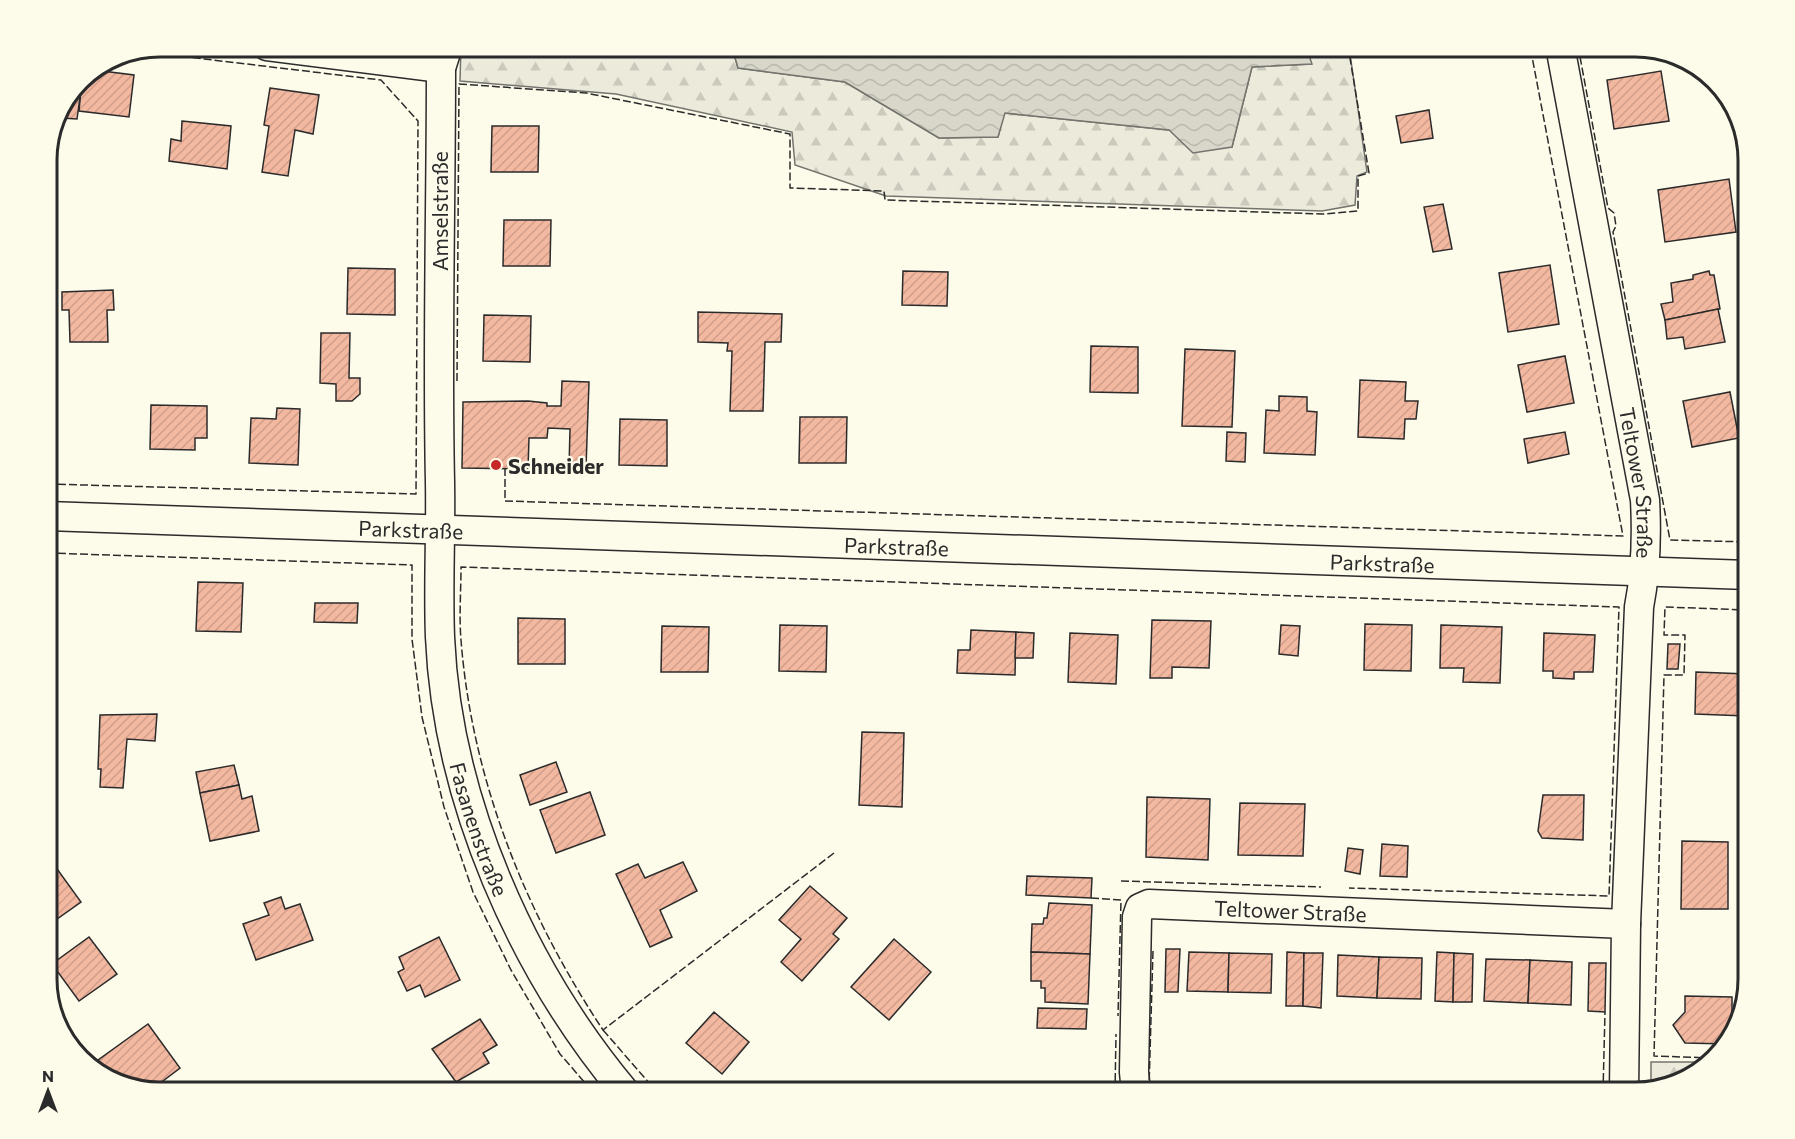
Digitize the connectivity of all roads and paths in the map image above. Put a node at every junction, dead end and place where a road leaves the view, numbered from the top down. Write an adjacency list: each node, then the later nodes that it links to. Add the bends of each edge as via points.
1 (444, 57): 4 (street, Amselstraße)
2 (1562, 57): 5 (street, Teltower Straße, via 1645,500)
3 (57, 516): 4 (street, Parkstraße)
4 (440, 529): 5 (street, Parkstraße); 8 (street, Fasanenstraße, via 444,678 474,819 534,960 596,1058)
5 (1646, 572): 6 (street, Parkstraße); 7 (street, Teltower Straße, via 1639,607)
6 (1738, 575)
7 (1626, 924): 9 (street, Teltower Straße, via 1149,904 1140,908 1137,927); 10 (street, Teltower Straße)
8 (616, 1082)
9 (1135, 1082)
10 (1624, 1082)

